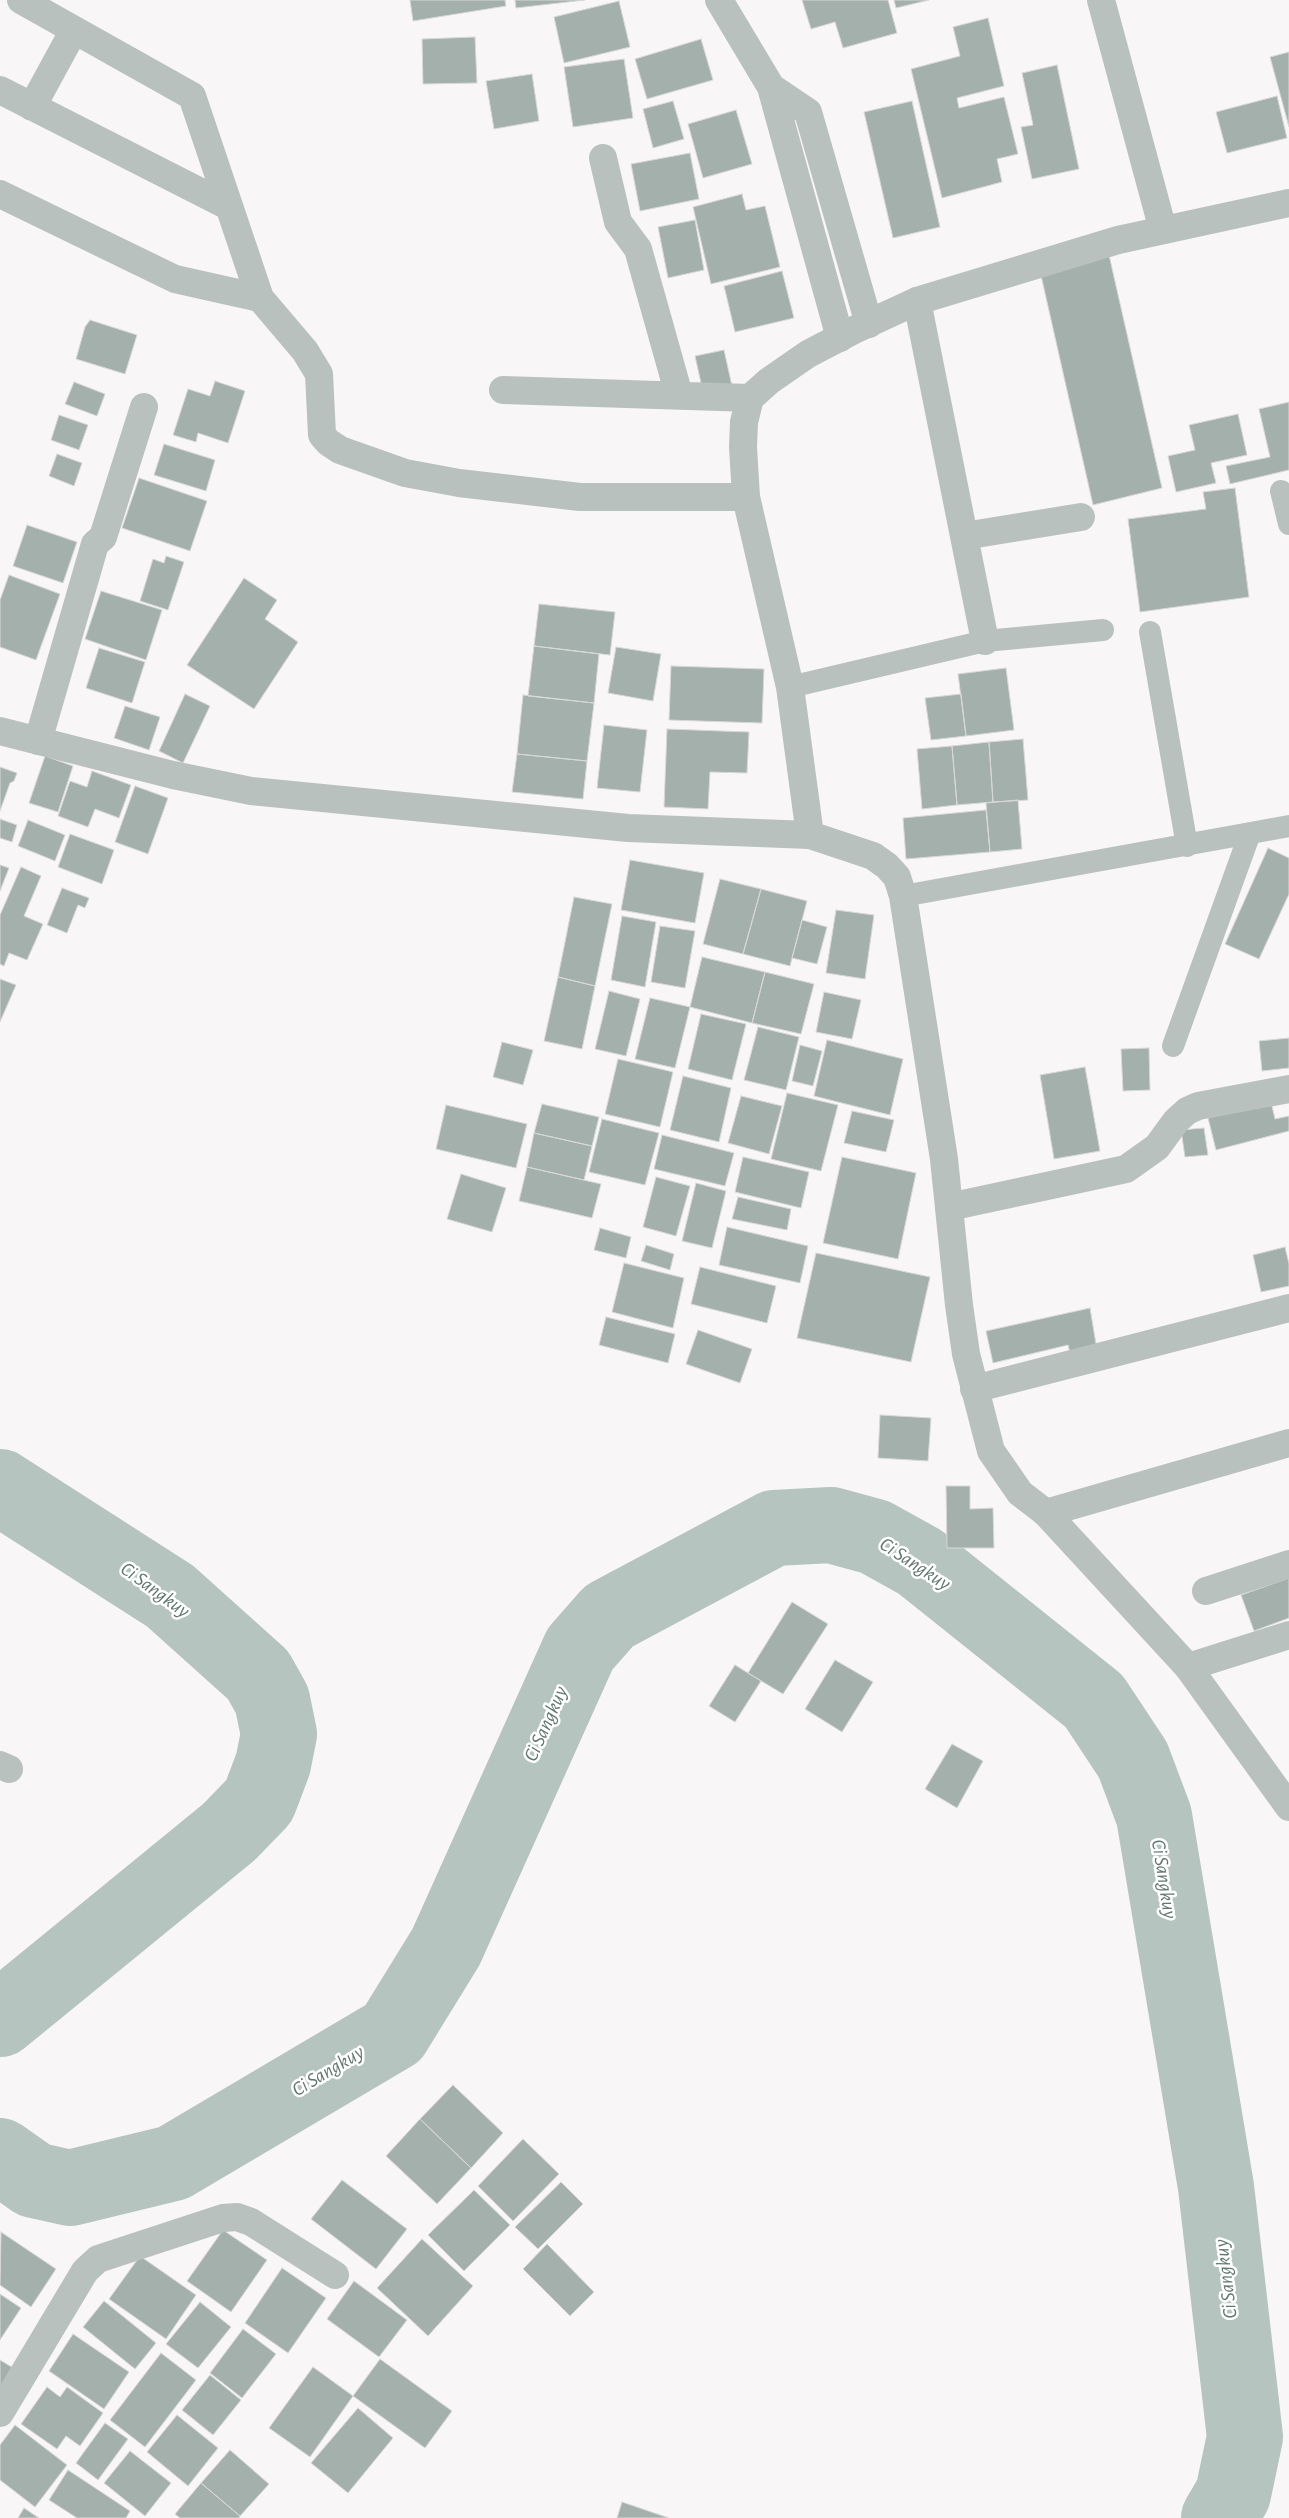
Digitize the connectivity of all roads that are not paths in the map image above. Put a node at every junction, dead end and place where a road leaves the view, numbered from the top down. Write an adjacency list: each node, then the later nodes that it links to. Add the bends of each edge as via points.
1 (21, 0): 4 (street)
2 (719, 0): 5 (street)
3 (1101, 0): 12 (street)
4 (74, 30): 7 (street); 11 (street, via 192,96)
5 (771, 87): 15 (street, via 808,112); 16 (street)
6 (0, 90): 7 (street)
7 (32, 107): 11 (street)
8 (603, 158): 18 (street, via 618,222 638,249)
9 (0, 194): 13 (street, via 174,278)
10 (1289, 203): 12 (street)
11 (228, 206): 13 (street)
12 (1163, 230): 14 (street)
13 (260, 298): 22 (street, via 314,364 321,387 322,434 340,450 405,472 468,484 580,497)
14 (917, 301): 15 (street); 25 (street)
15 (869, 324): 16 (street)
16 (840, 338): 19 (street, via 808,354)
17 (503, 390): 18 (street)
18 (679, 394): 19 (street)
19 (750, 398): 22 (street, via 742,447)
20 (144, 407): 31 (street, via 103,536 95,544)
21 (1281, 491): 24 (lane)
22 (746, 497): 29 (street)
23 (1081, 518): 25 (street)
24 (1289, 524)
25 (964, 536): 28 (street)
26 (1103, 630): 28 (lane)
27 (1150, 632): 35 (lane)
28 (985, 641): 29 (lane)
29 (790, 687): 34 (street)
30 (0, 731): 31 (street)
31 (38, 741): 34 (street, via 251,791 628,828)
32 (1289, 826): 33 (lane)
33 (1250, 833): 35 (lane); 37 (lane)
34 (810, 835): 36 (street, via 873,856 897,877)
35 (1187, 846): 36 (lane)
36 (903, 896): 39 (street)
37 (1173, 1046)
38 (1289, 1089): 39 (street, via 1192,1109 1176,1121 1157,1147 1126,1169)
39 (949, 1208): 41 (street, via 959,1305)
40 (1289, 1308): 41 (street)
41 (974, 1388): 43 (street, via 991,1451 1020,1493)
42 (1289, 1443): 43 (street)
43 (1046, 1512): 47 (street)
44 (1289, 1564): 45 (street)
45 (1206, 1591)
46 (1289, 1635): 47 (street)
47 (1188, 1667): 48 (street)
48 (1289, 1807)
49 (334, 2275): 50 (street, via 251,2222 237,2217 223,2218 98,2259 85,2271)
50 (0, 2413)

